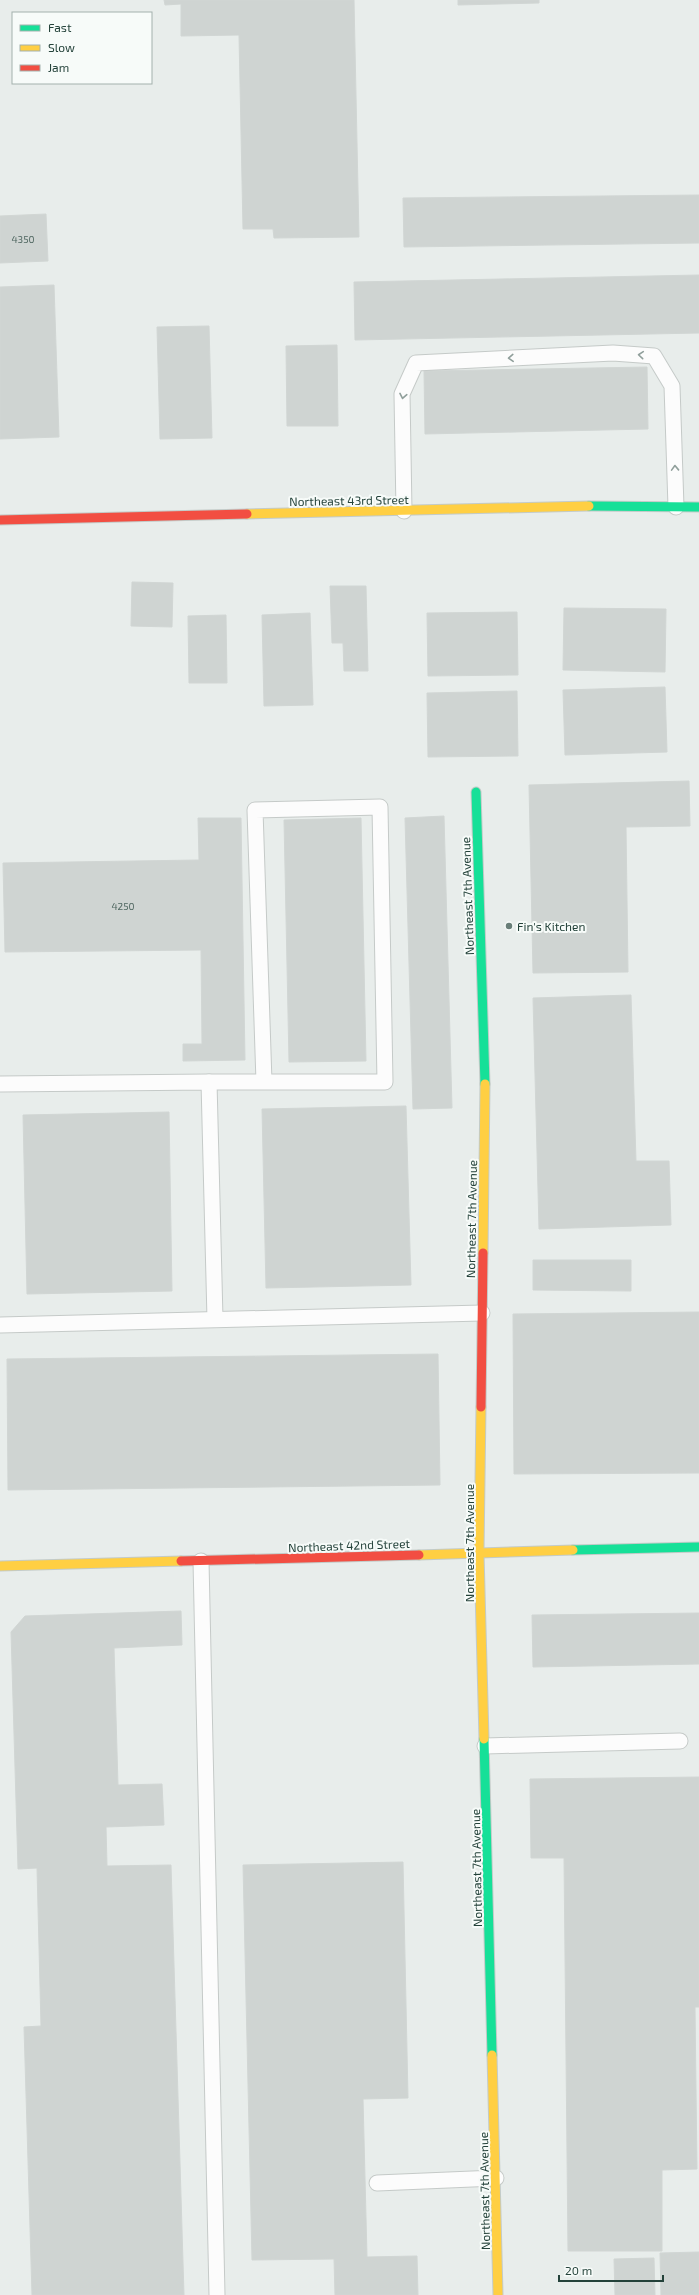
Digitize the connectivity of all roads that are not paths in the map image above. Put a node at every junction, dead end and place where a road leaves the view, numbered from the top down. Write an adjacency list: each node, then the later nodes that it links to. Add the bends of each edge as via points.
1 (676, 507): 2 (street, Northeast 43rd Street); 3 (street, Northeast 43rd Street, via 587,506); 3 (lane, one-way to 3, via 672,386 654,356 613,353 416,363 402,394)
2 (699, 507)
3 (404, 511): 4 (street, Northeast 43rd Street)
4 (0, 520)
5 (476, 792): 9 (street, Northeast 7th Avenue, via 485,1069)
6 (209, 1082): 7 (lane); 8 (lane); 10 (lane)
7 (264, 1082): 7 (lane, via 385,1082 380,807 255,810)
8 (0, 1084)
9 (482, 1313): 10 (lane); 13 (street, Northeast 7th Avenue)
10 (215, 1319): 11 (lane)
11 (0, 1325)
12 (699, 1547): 13 (street, Northeast 42nd Street)
13 (479, 1553): 14 (street, Northeast 42nd Street); 17 (street, Northeast 7th Avenue)
14 (201, 1561): 15 (street, Northeast 42nd Street); 20 (lane)
15 (0, 1566)
16 (680, 1741): 17 (lane)
17 (485, 1746): 18 (street, Northeast 7th Avenue)
18 (496, 2178): 19 (lane); 21 (street, Northeast 7th Avenue)
19 (377, 2183)
20 (217, 2295)
21 (498, 2295)

